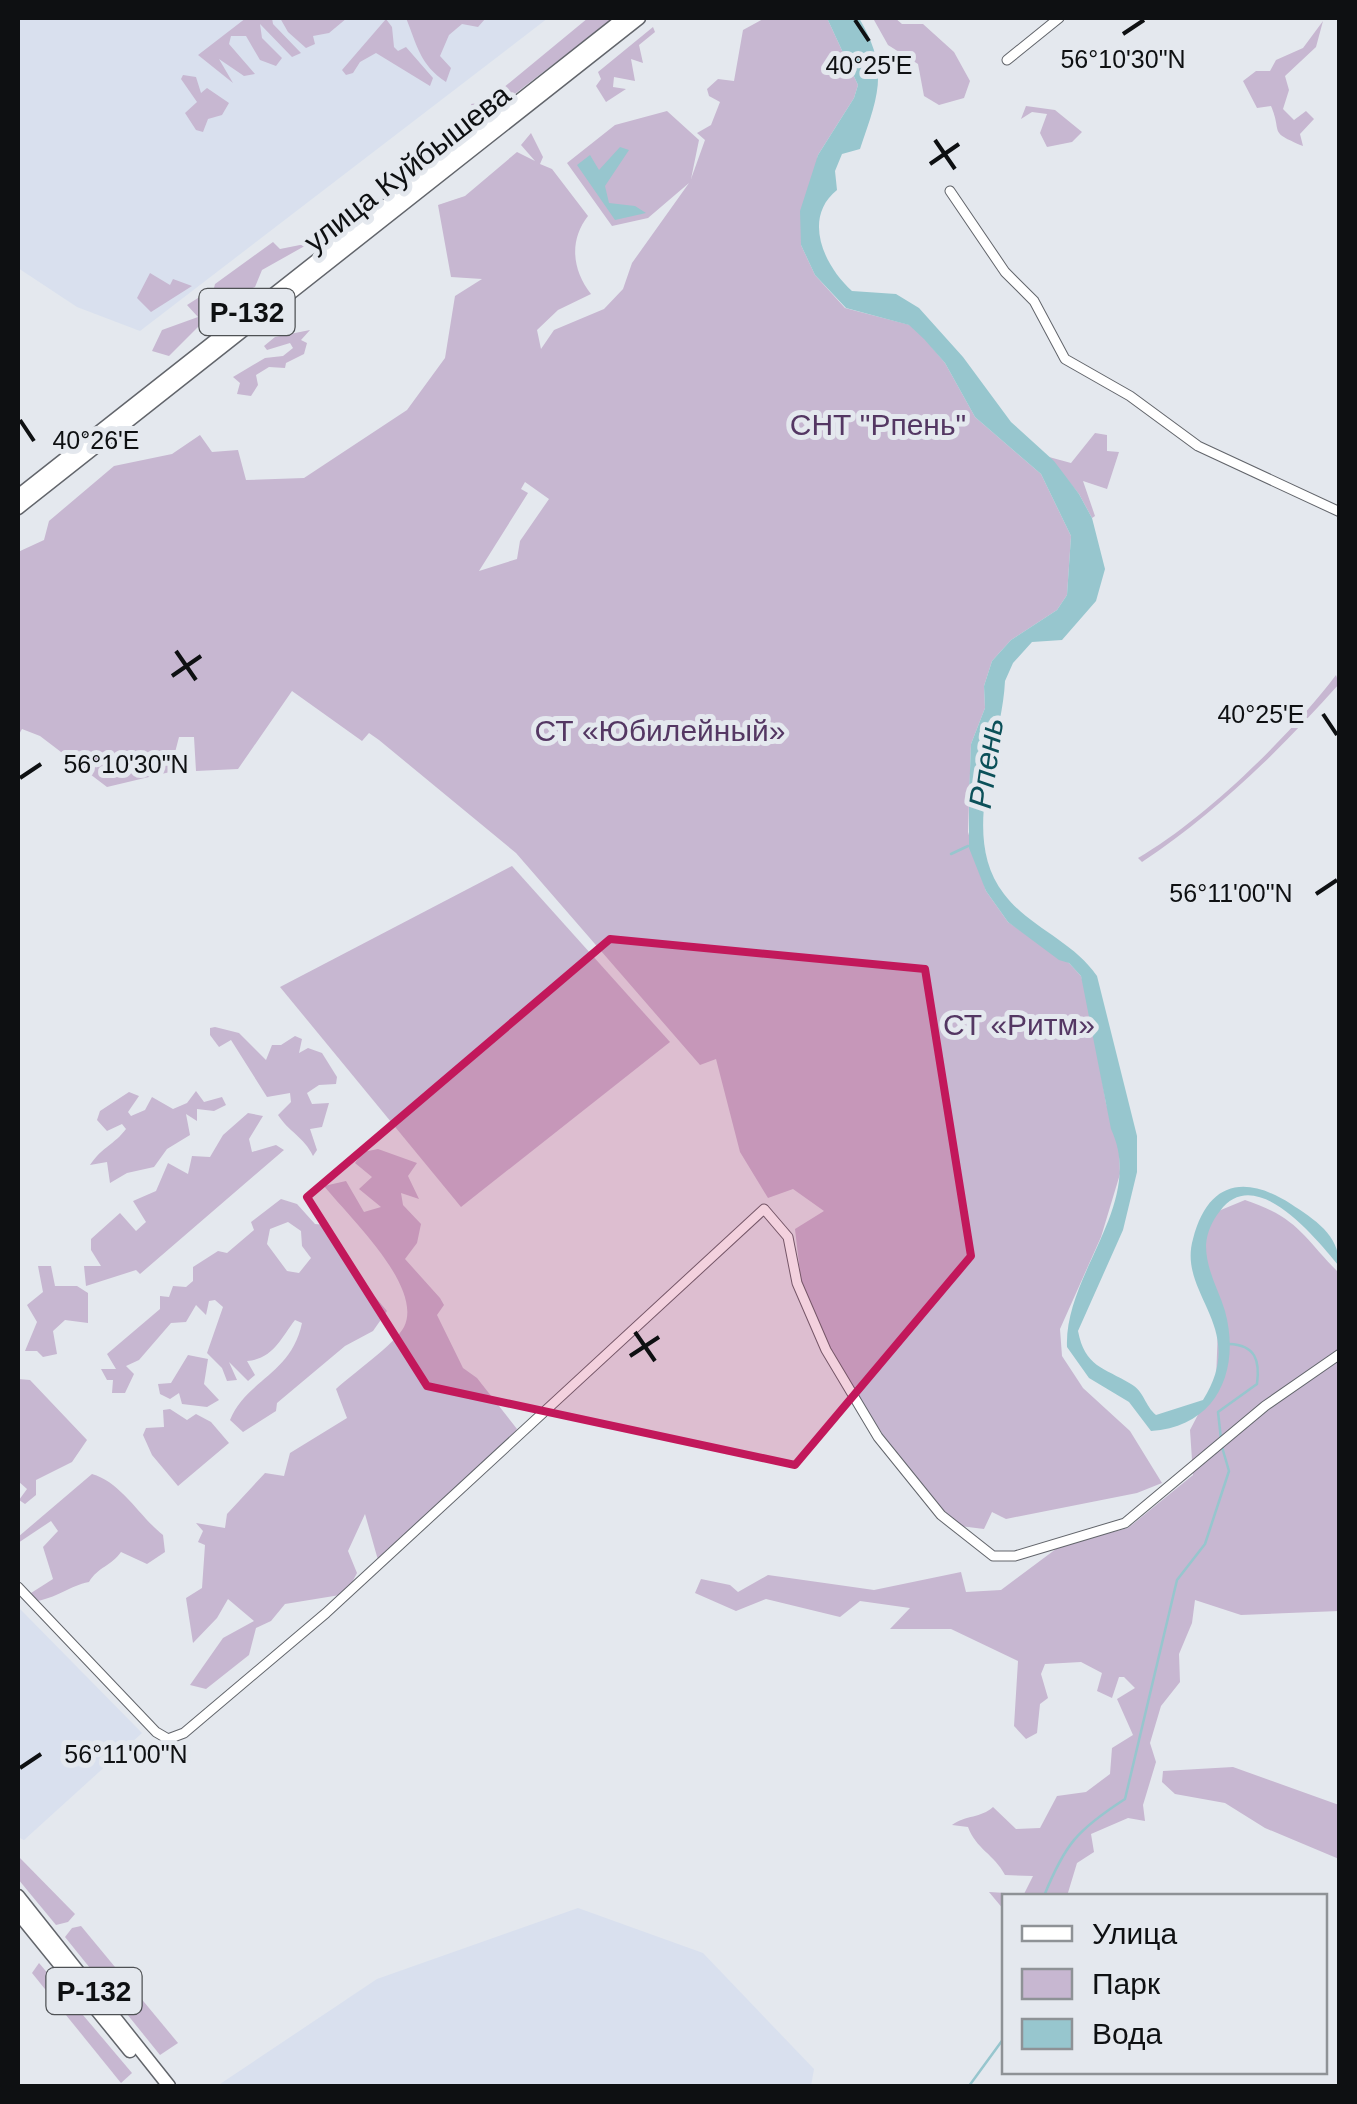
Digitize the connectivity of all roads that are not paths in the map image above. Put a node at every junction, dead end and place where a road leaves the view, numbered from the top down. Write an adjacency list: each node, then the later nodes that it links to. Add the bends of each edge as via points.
1 (624, 18): 6 (highway, улица Куйбышева / Р-132)
2 (639, 18): 7 (highway, улица Куйбышева / Р-132)
3 (1059, 18): 4 (street)
4 (1007, 60)
5 (950, 192): 8 (street, via 1034,302 1065,359 1198,446)
6 (18, 496)
7 (18, 508)
8 (1340, 512)
9 (1340, 1354): 10 (street, via 1125,1523 1015,1556 994,1556 940,1514 878,1437 826,1350 797,1283 788,1237 764,1209 368,1574 184,1733 168,1739 156,1732)
10 (18, 1587)
11 (18, 1896): 14 (highway, Р-132)
12 (18, 1913): 13 (highway, Р-132)
13 (160, 2086)
14 (169, 2086)

